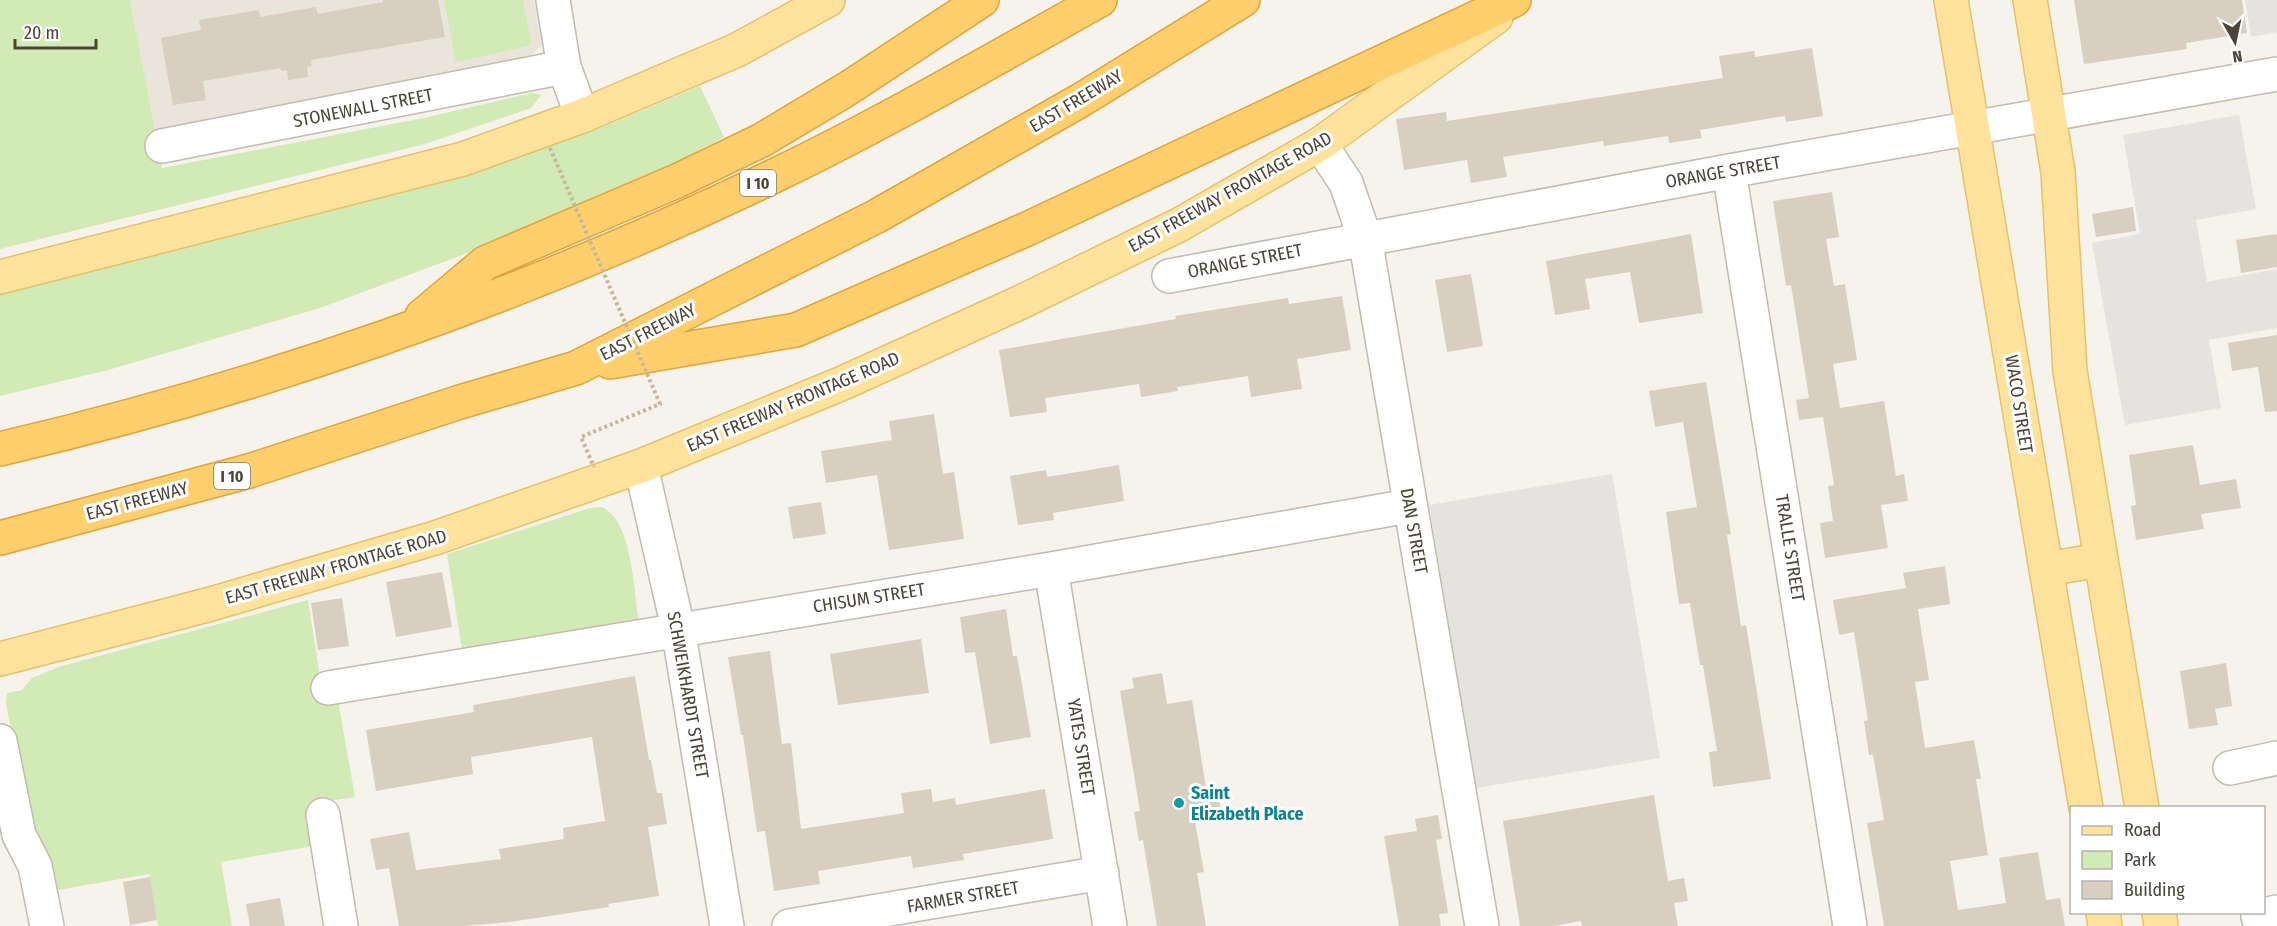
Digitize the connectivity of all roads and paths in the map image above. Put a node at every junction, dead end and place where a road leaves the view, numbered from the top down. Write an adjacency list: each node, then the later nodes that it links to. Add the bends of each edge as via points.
1 (553, 0): 10 (street)
2 (828, 0): 13 (main road, via 737,50)
3 (982, 0): 22 (highway, via 762,140 677,182 485,263)
4 (1100, 0): 22 (highway, I 10, via 898,113 779,174 645,234)
5 (1243, 0): 23 (highway, EAST FREEWAY / I 10, via 1080,100 877,216)
6 (1514, 0): 23 (highway, via 1027,229 796,330)
7 (1520, 0): 15 (main road, EAST FREEWAY FRONTAGE ROAD)
8 (1951, 0): 14 (main road, WACO STREET)
9 (2030, 0): 12 (main road)
10 (564, 67): 13 (street); 16 (street, STONEWALL STREET)
11 (2277, 74): 12 (street, ORANGE STREET)
12 (2050, 113): 14 (street, ORANGE STREET); 29 (main road, via 2058,172 2070,371)
13 (582, 116): 21 (main road, via 414,173)
14 (1973, 128): 18 (street, ORANGE STREET); 31 (main road, WACO STREET)
15 (1320, 144): 19 (street, DAN STREET, via 1346,183); 25 (main road, EAST FREEWAY FRONTAGE ROAD, via 1179,225 1019,303 843,383)
16 (162, 146)
17 (550, 148): 26 (path, bridge, via 660,404 581,437)
18 (1729, 171): 19 (street, ORANGE STREET); 49 (street, TRALLE STREET)
19 (1365, 238): 20 (street, ORANGE STREET); 27 (street, DAN STREET)
20 (1169, 276)
21 (0, 277)
22 (400, 334): 24 (highway, I 10, via 202,396)
23 (576, 368): 28 (highway, EAST FREEWAY / I 10, via 249,471)
24 (0, 449)
25 (641, 466): 32 (street, SCHWEIKHARDT STREET); 33 (main road, EAST FREEWAY FRONTAGE ROAD, via 435,538 211,604)
26 (594, 467)
27 (1409, 506): 30 (street, CHISUM STREET); 48 (street, DAN STREET)
28 (0, 537)
29 (2101, 560): 31 (main road); 39 (main road)
30 (1051, 569): 32 (street, CHISUM STREET); 41 (street, YATES STREET)
31 (2046, 569): 38 (main road, WACO STREET)
32 (678, 628): 34 (street, CHISUM STREET); 45 (street, SCHWEIKHARDT STREET)
33 (0, 659)
34 (328, 688)
35 (0, 741): 43 (street, via 19,835 35,866)
36 (2277, 758): 37 (street)
37 (2229, 768)
38 (2086, 806)
39 (2142, 806)
40 (323, 815): 44 (street)
41 (1102, 873): 46 (street, FARMER STREET); 47 (street, YATES STREET)
42 (2277, 912): 50 (street, via 2259,916)
43 (47, 926)
44 (341, 926)
45 (728, 926)
46 (789, 926)
47 (1110, 926)
48 (1482, 926)
49 (1850, 926)
50 (2261, 926)

